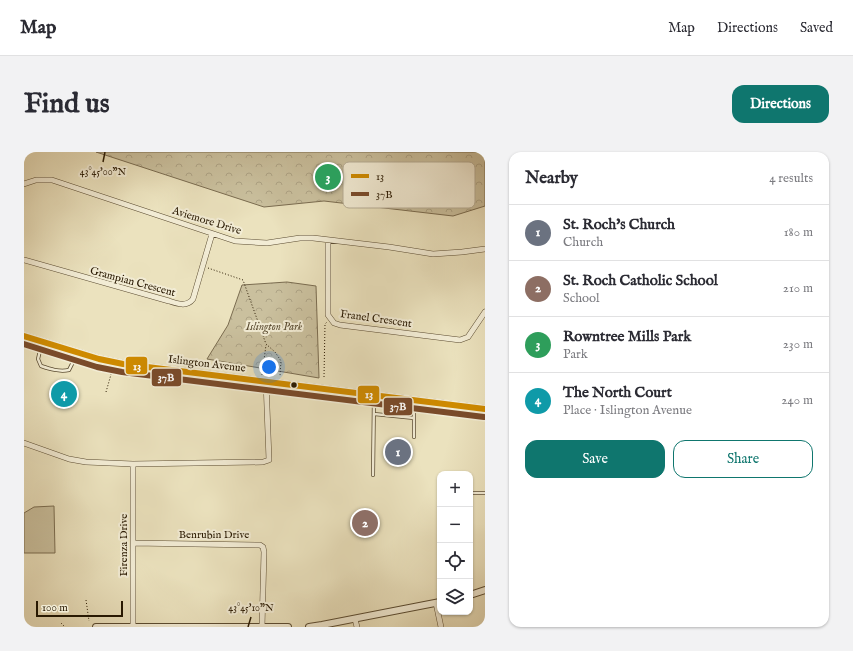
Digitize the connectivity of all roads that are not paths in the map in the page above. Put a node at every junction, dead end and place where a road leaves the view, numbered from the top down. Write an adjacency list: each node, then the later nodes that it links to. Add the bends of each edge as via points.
1 (24, 184): 2 (street, Aviemore Drive, via 36,180 52,180)
2 (212, 234): 3 (street, Aviemore Drive, via 250,243 300,238); 5 (street, Grampian Crescent, via 193,299 183,305)
3 (328, 240): 4 (street, Aviemore Drive, via 433,254); 6 (street, Franel Crescent, via 328,315 340,325 460,340 468,337)
4 (485, 249)
5 (24, 260)
6 (485, 312)
7 (24, 336): 8 (main road, Islington Avenue)
8 (42, 342): 9 (main road, Islington Avenue); 9 (lane, via 38,359 41,366 49,369 69,370)
9 (74, 352): 10 (main road, Islington Avenue, via 123,364)
10 (264, 381): 11 (main road, Islington Avenue); 18 (street, via 268,460 266,462)
11 (374, 395): 12 (main road, Islington Avenue); 14 (lane)
12 (414, 400): 13 (main road, Islington Avenue); 15 (lane)
13 (485, 409)
14 (374, 414): 15 (lane); 19 (lane)
15 (414, 418): 16 (lane)
16 (414, 437)
17 (24, 443): 18 (street, via 69,459)
18 (133, 464): 22 (street, Firenza Drive)
19 (372, 476)
20 (473, 493): 21 (lane)
21 (485, 493)
22 (133, 543): 28 (street, Firenza Drive); 31 (street, Benrubin Drive, via 260,545 264,552)
23 (485, 590): 24 (street)
24 (473, 594)
25 (437, 602): 27 (street)
26 (440, 615): 35 (street)
27 (355, 619): 33 (street); 34 (street)
28 (133, 626): 29 (street); 30 (street)
29 (96, 627)
30 (199, 627): 31 (street)
31 (262, 627): 32 (street)
32 (288, 627)
33 (309, 627)
34 (357, 627)
35 (441, 627)

